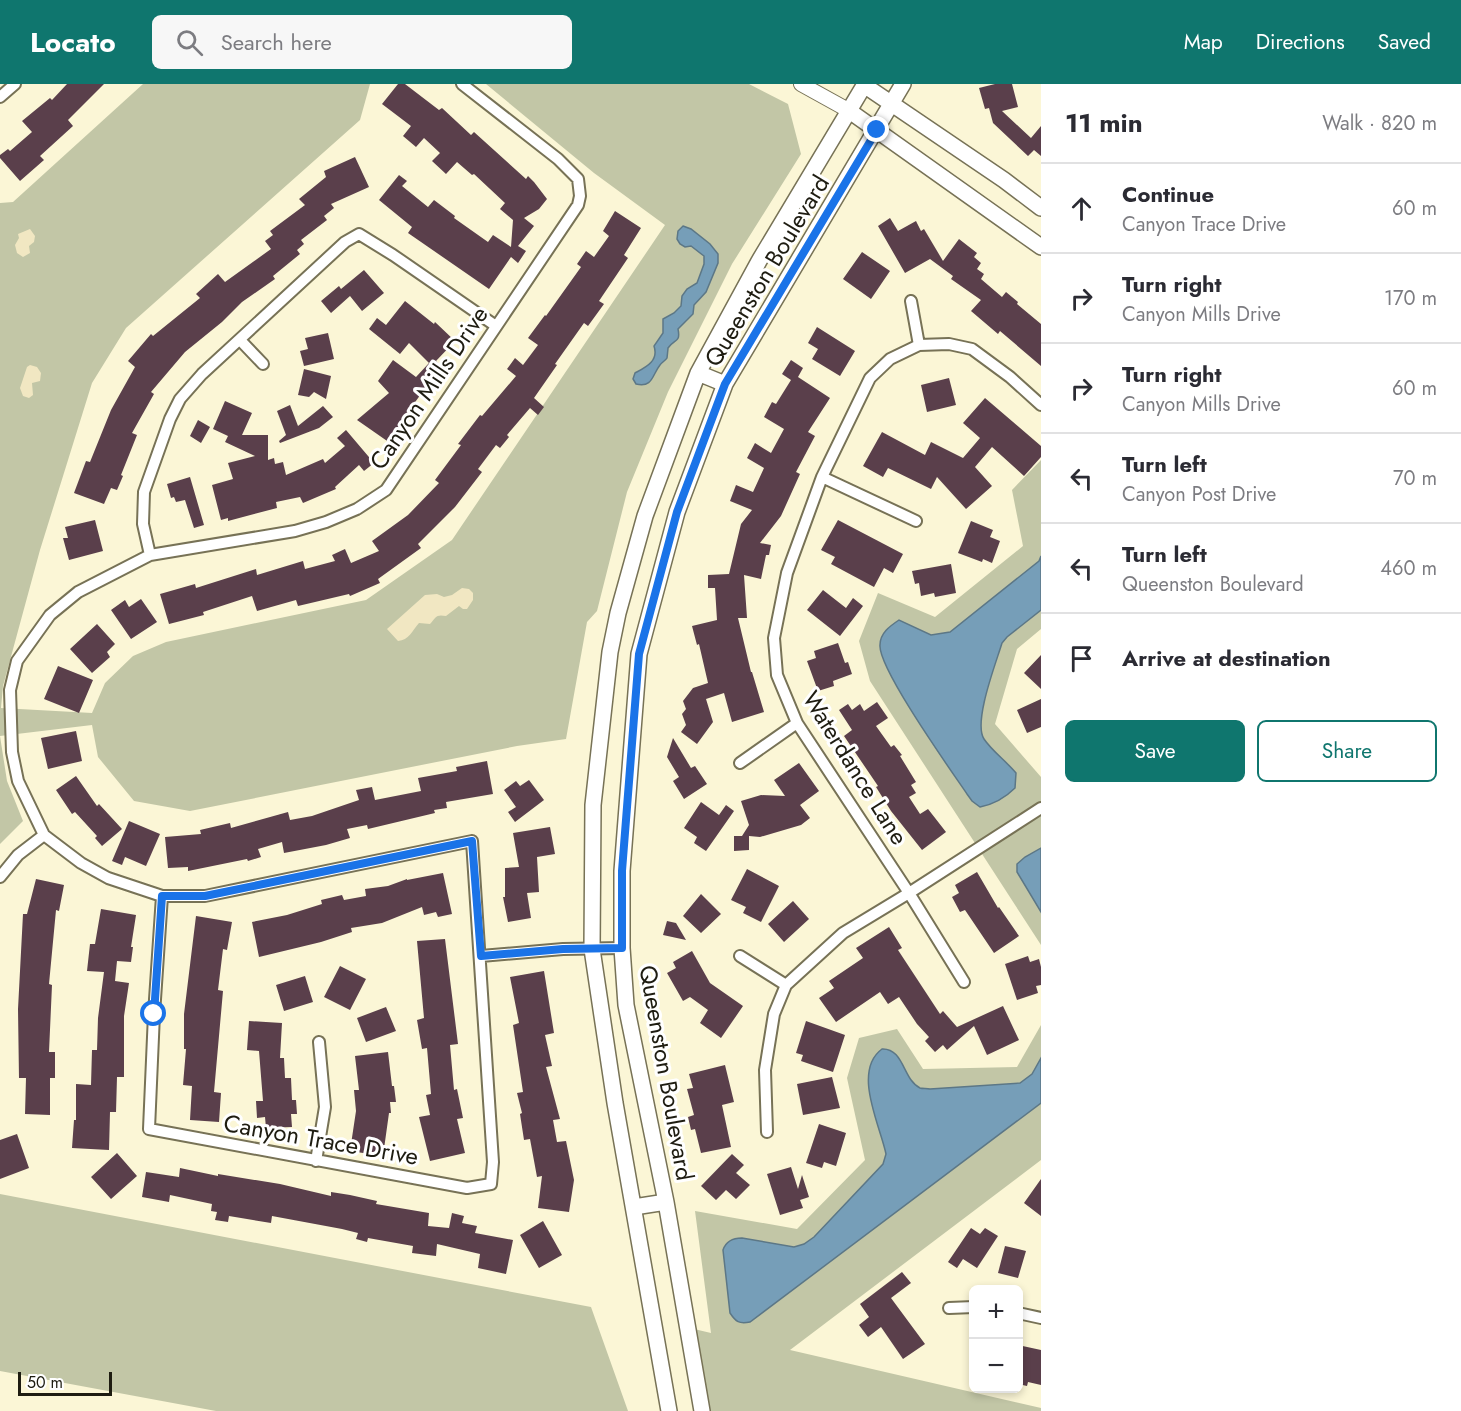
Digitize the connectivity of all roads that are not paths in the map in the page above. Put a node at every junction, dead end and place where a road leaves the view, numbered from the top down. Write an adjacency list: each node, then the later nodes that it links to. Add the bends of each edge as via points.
1 (15, 84): 6 (street)
2 (462, 84): 13 (street, Canyon Mills Drive, via 558,159 578,180 578,205)
3 (801, 84): 8 (street)
4 (864, 84): 7 (main road); 8 (main road, Queenston Boulevard)
5 (903, 84): 7 (main road, Queenston Boulevard)
6 (0, 97)
7 (892, 103): 9 (main road, Queenston Boulevard); 10 (main road)
8 (848, 110): 9 (main road); 17 (main road, Queenston Boulevard)
9 (877, 130): 11 (main road); 18 (main road, Queenston Boulevard)
10 (1041, 208)
11 (1041, 247)
12 (911, 302): 15 (street)
13 (496, 326): 14 (street, via 359,234 345,242); 22 (street, Canyon Mills Drive, via 386,490 367,503 295,531)
14 (240, 340): 16 (street); 22 (street, via 202,374 180,399 170,419 144,492 143,524)
15 (919, 345): 19 (street, Waterdance Lane, via 949,344 972,349); 20 (street, Waterdance Lane, via 890,359 870,378)
16 (263, 364)
17 (698, 373): 18 (main road); 23 (main road, Queenston Boulevard, via 645,516)
18 (725, 384): 24 (main road, Queenston Boulevard, via 677,512)
19 (1041, 405)
20 (822, 477): 21 (street); 25 (street, Waterdance Lane, via 787,573 774,638 777,675)
21 (916, 521)
22 (150, 555): 28 (street, Canyon Mills Drive, via 78,591 50,615 17,662 10,690 12,752 18,781)
23 (610, 652): 24 (main road); 33 (main road, Queenston Boulevard, via 593,805)
24 (639, 654): 32 (main road, Queenston Boulevard, via 622,871)
25 (797, 723): 26 (street); 30 (street, Waterdance Lane)
26 (741, 763)
27 (1041, 808): 30 (street)
28 (44, 835): 29 (street, via 18,855); 31 (street, Canyon Mills Drive, via 108,878)
29 (0, 877)
30 (909, 893): 36 (street, Waterdance Lane); 37 (street, via 843,933)
31 (162, 896): 34 (street, Canyon Mills Drive, via 205,896 472,841); 40 (street, Canyon Trace Drive, via 149,1129)
32 (622, 948): 33 (street); 41 (main road, Queenston Boulevard, via 626,1005)
33 (592, 949): 34 (street); 42 (main road, Queenston Boulevard)
34 (481, 956): 40 (street, Canyon Trace Drive, via 491,1184 467,1188)
35 (740, 956): 37 (street)
36 (964, 981)
37 (786, 985): 39 (street, via 774,1014 765,1070)
38 (320, 1042): 40 (street, via 325,1107)
39 (767, 1132)
40 (316, 1161)
41 (666, 1202): 42 (main road); 48 (main road, Queenston Boulevard)
42 (634, 1207): 47 (main road, Queenston Boulevard)
43 (969, 1306): 44 (street)
44 (949, 1308)
45 (1023, 1314): 46 (street)
46 (1041, 1318)
47 (669, 1411)
48 (702, 1411)

